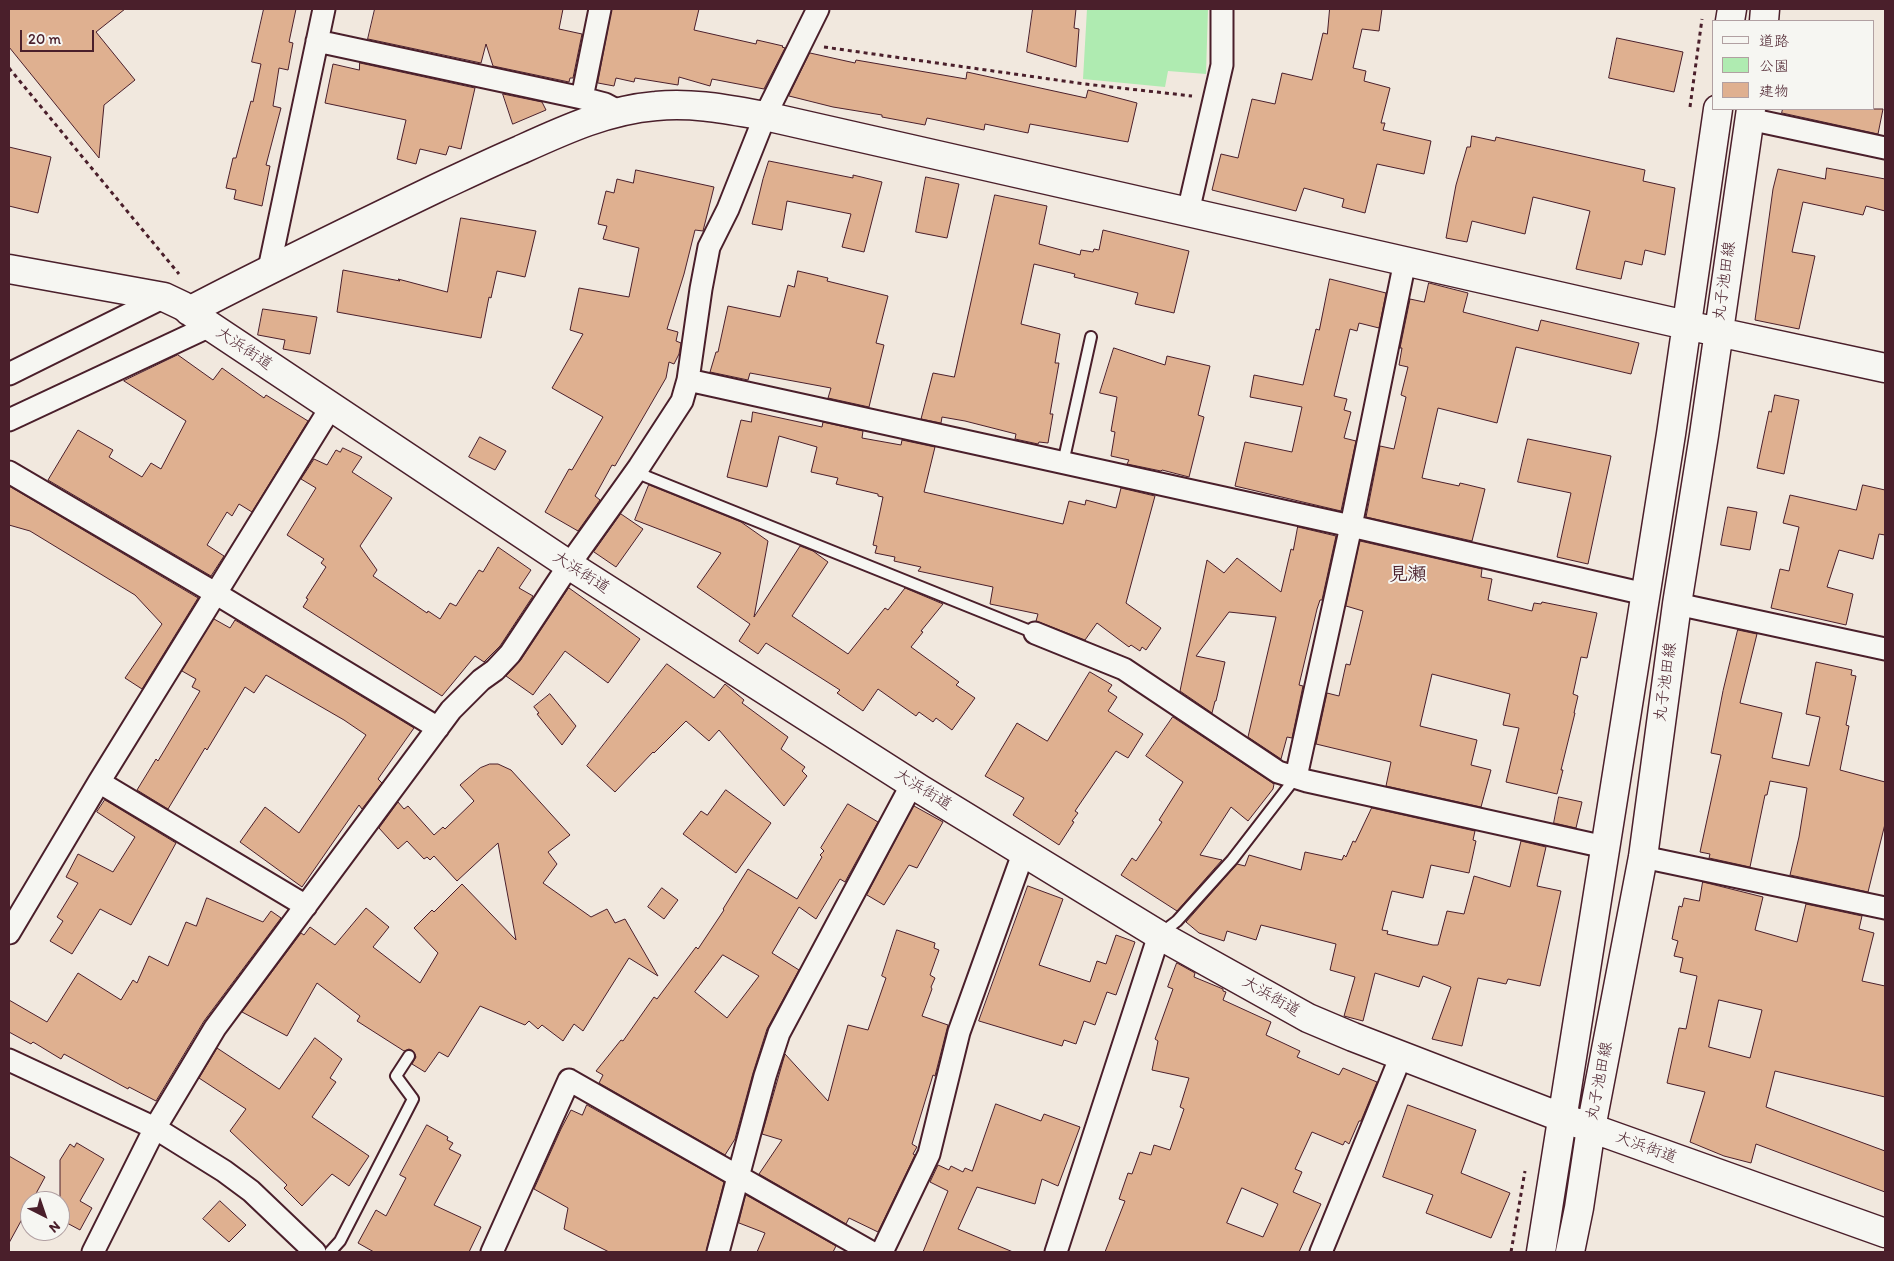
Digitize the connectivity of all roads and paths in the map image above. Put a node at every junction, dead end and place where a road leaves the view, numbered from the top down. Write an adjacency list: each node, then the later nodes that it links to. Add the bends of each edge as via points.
1 (324, 9): 5 (street)
2 (600, 9): 8 (street)
3 (818, 9): 6 (street)
4 (1222, 9): 9 (street, via 1222,64)
5 (317, 40): 8 (street); 18 (street)
6 (800, 44): 9 (path, via 1085,84); 13 (street)
7 (9, 68): 19 (path)
8 (582, 98): 11 (street)
9 (1215, 98): 15 (street)
10 (1718, 110): 21 (street, 丸子池田線)
11 (620, 112): 13 (street, via 687,105); 18 (street, via 539,141)
12 (1750, 114): 14 (street); 22 (street, 丸子池田線)
13 (766, 116): 15 (street); 26 (street, via 709,247)
14 (1885, 148)
15 (1188, 212): 16 (street)
16 (1405, 261): 21 (street); 32 (street)
17 (9, 269): 19 (street, 大浜街道)
18 (269, 269): 20 (street)
19 (172, 286): 20 (street, 大浜街道); 25 (street)
20 (200, 318): 27 (street, 大浜街道); 28 (street)
21 (1686, 325): 22 (street); 35 (street, 丸子池田線)
22 (1718, 331): 24 (street); 36 (street, 丸子池田線)
23 (1091, 337): 29 (lane)
24 (1885, 368)
25 (9, 374)
26 (688, 380): 29 (street); 31 (street, via 682,401)
27 (331, 407): 33 (street, 大浜街道); 34 (street)
28 (9, 420)
29 (1063, 463): 32 (street)
30 (9, 472): 34 (street)
31 (635, 472): 33 (street); 37 (lane)
32 (1351, 526): 35 (street); 40 (street)
33 (569, 565): 39 (street, via 510,654 451,710); 42 (street, 大浜街道)
34 (215, 593): 39 (street); 41 (street)
35 (1645, 594): 43 (street, 丸子池田線)
36 (1677, 604): 38 (street); 45 (street, 丸子池田線)
37 (1035, 633): 40 (street, via 1124,669 1278,772)
38 (1885, 648)
39 (438, 728): 46 (street)
40 (1296, 777): 43 (street); 49 (lane, via 1214,881)
41 (99, 782): 46 (street); 48 (street)
42 (912, 784): 44 (street, 大浜街道); 56 (street, via 779,1033)
43 (1605, 847): 53 (street, 丸子池田線)
44 (1024, 851): 49 (street, 大浜街道); 64 (street, via 960,1032 929,1154)
45 (1642, 857): 47 (street); 55 (street, 丸子池田線)
46 (306, 906): 54 (street, via 215,1028)
47 (1885, 908)
48 (9, 933)
49 (1160, 935): 51 (street, 大浜街道, via 1308,1018); 65 (street)
50 (409, 1056): 60 (lane, via 396,1076 414,1098 340,1242)
51 (1401, 1056): 53 (street, 大浜街道); 66 (street)
52 (9, 1060): 54 (street)
53 (1563, 1118): 55 (street, 大浜街道); 67 (street, 丸子池田線)
54 (155, 1128): 58 (street); 59 (street, via 251,1191)
55 (1591, 1128): 57 (street, 大浜街道); 68 (street, 丸子池田線)
56 (740, 1176): 61 (street, via 569,1080); 62 (street); 63 (street)
57 (1885, 1233)
58 (94, 1252)
59 (315, 1252)
60 (330, 1252)
61 (492, 1252)
62 (718, 1252)
63 (871, 1252)
64 (882, 1252)
65 (1056, 1252)
66 (1321, 1252)
67 (1541, 1252)
68 (1570, 1252)

